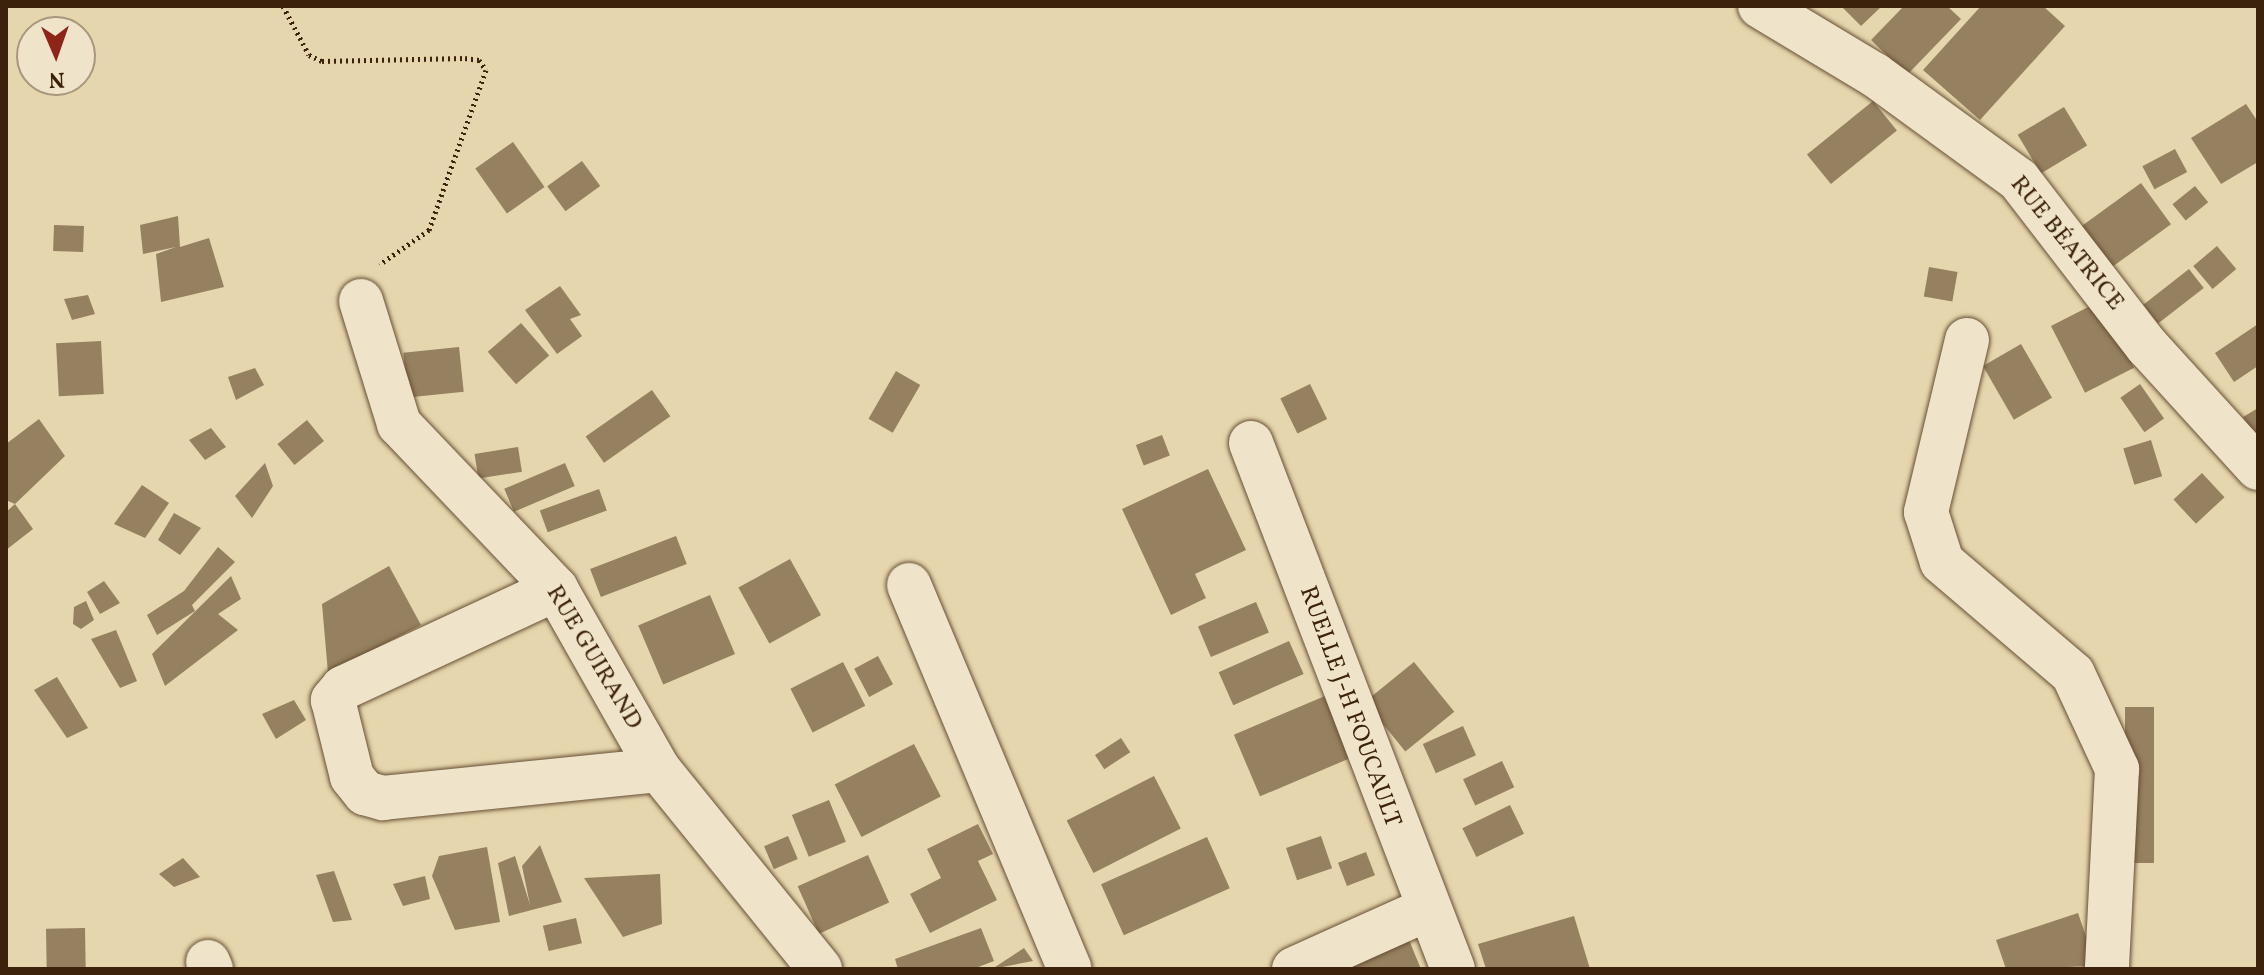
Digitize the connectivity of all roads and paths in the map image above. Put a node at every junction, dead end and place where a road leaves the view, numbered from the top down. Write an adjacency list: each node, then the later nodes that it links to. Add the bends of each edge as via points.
1 (283, 6): 3 (path, via 309,55 322,61 465,58 479,60 486,70 429,230 372,268 361,282)
2 (1760, 6): 6 (street, RUE BÉATRICE, via 1875,75 2019,180 2147,346)
3 (361, 301): 8 (street, RUE GUIRAND, via 399,424)
4 (1967, 340): 15 (street, via 1926,512 1942,562 2073,674 2117,769)
5 (1251, 443): 10 (street, RUELLE J-H FOUCAULT)
6 (2258, 468)
7 (909, 585): 12 (street)
8 (556, 589): 9 (street, RUE GUIRAND); 9 (street, via 343,688 333,700 352,777 365,793 383,798)
9 (659, 770): 11 (street, RUE GUIRAND)
10 (1425, 910): 13 (street); 14 (street, RUELLE J-H FOUCAULT)
11 (820, 969)
12 (1070, 969)
13 (1294, 969)
14 (1453, 969)
15 (2107, 969)

